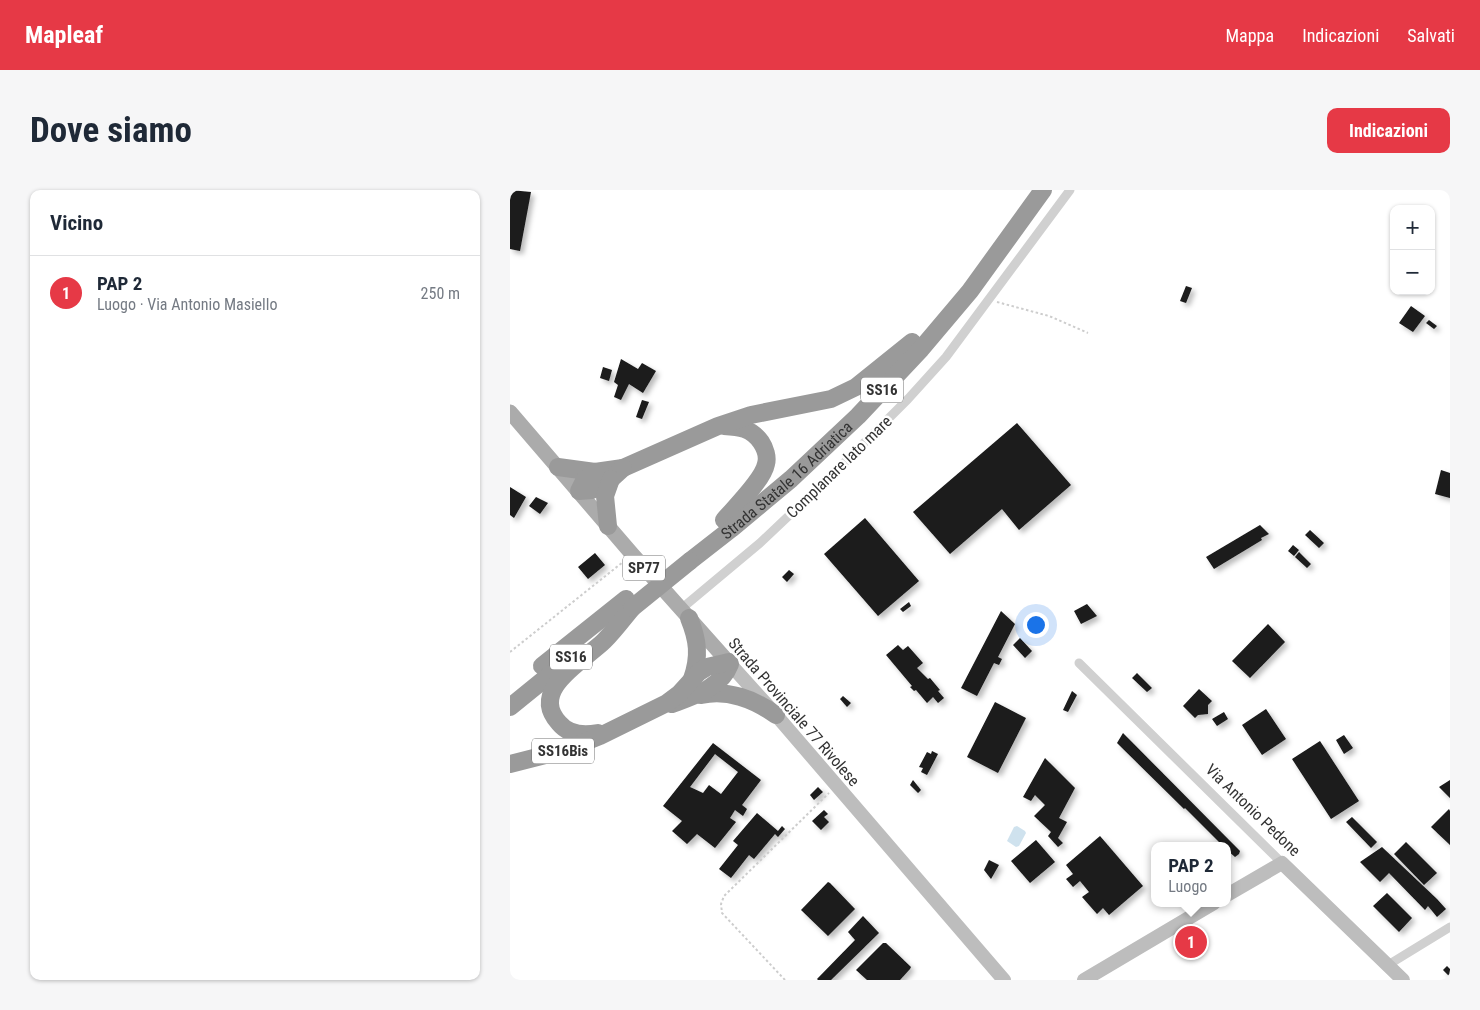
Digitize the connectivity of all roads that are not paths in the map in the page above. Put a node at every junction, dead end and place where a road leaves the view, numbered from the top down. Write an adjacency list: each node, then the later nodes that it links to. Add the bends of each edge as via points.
1 (1028, 190): 4 (highway, Strada Statale 16 Adriatica / SS16, via 962,284)
2 (1043, 190): 13 (highway, Strada Statale 16 Adriatica / SS16, via 970,291 858,416 791,479)
3 (1070, 190): 15 (street, Complanare lato mare, via 946,357 908,399)
4 (912, 342): 6 (highway, via 856,387 831,399 751,415); 11 (highway, Strada Statale 16 Adriatica / SS16, via 835,421)
5 (510, 412): 7 (main road, SP77)
6 (718, 426): 9 (highway); 11 (highway, via 742,427 757,436 765,449 767,464 761,478)
7 (558, 467): 8 (highway); 10 (main road, Strada Provinciale 77 Rivolese / SP77)
8 (595, 472): 9 (highway); 10 (highway, via 585,479)
9 (617, 474): 10 (highway, via 592,490); 12 (highway, via 605,496)
10 (579, 491): 12 (main road, Strada Provinciale 77 Rivolese / SP77)
11 (724, 520): 13 (highway, Strada Statale 16 Adriatica / SS16)
12 (608, 526): 15 (main road, Strada Provinciale 77 Rivolese / SP77)
13 (686, 557): 14 (highway, Strada Statale 16 Adriatica / SS16, bridge)
14 (629, 604): 19 (highway, Strada Statale 16 Adriatica / SS16); 21 (highway, Strada Statale 16 Adriatica / SS16); 24 (highway, via 605,640 559,680 550,701 553,714 570,732 588,735)
15 (685, 613): 16 (main road, Strada Provinciale 77 Rivolese / SP77); 18 (highway, via 693,628 697,648 698,658)
16 (729, 663): 18 (highway, via 707,667); 20 (highway, via 724,677 717,683); 23 (main road, Strada Provinciale 77 Rivolese / SP77)
17 (1078, 663): 26 (street, Via Antonio Pedone)
18 (692, 679): 22 (highway, via 673,698)
19 (510, 692)
20 (688, 698): 22 (highway); 23 (highway, via 728,694 753,702)
21 (510, 707)
22 (652, 710): 24 (highway)
23 (776, 715): 31 (main road, Strada Provinciale 77 Rivolese / SP77)
24 (613, 730): 25 (highway, SS16Bis, via 576,746)
25 (510, 764)
26 (1282, 863): 27 (main road); 30 (main road, Via Antonio Pedone)
27 (1231, 893)
28 (1207, 907): 32 (main road)
29 (1450, 927): 30 (street)
30 (1388, 965): 33 (main road, Via Antonio Pedone)
31 (1004, 980)
32 (1084, 980)
33 (1403, 980)

